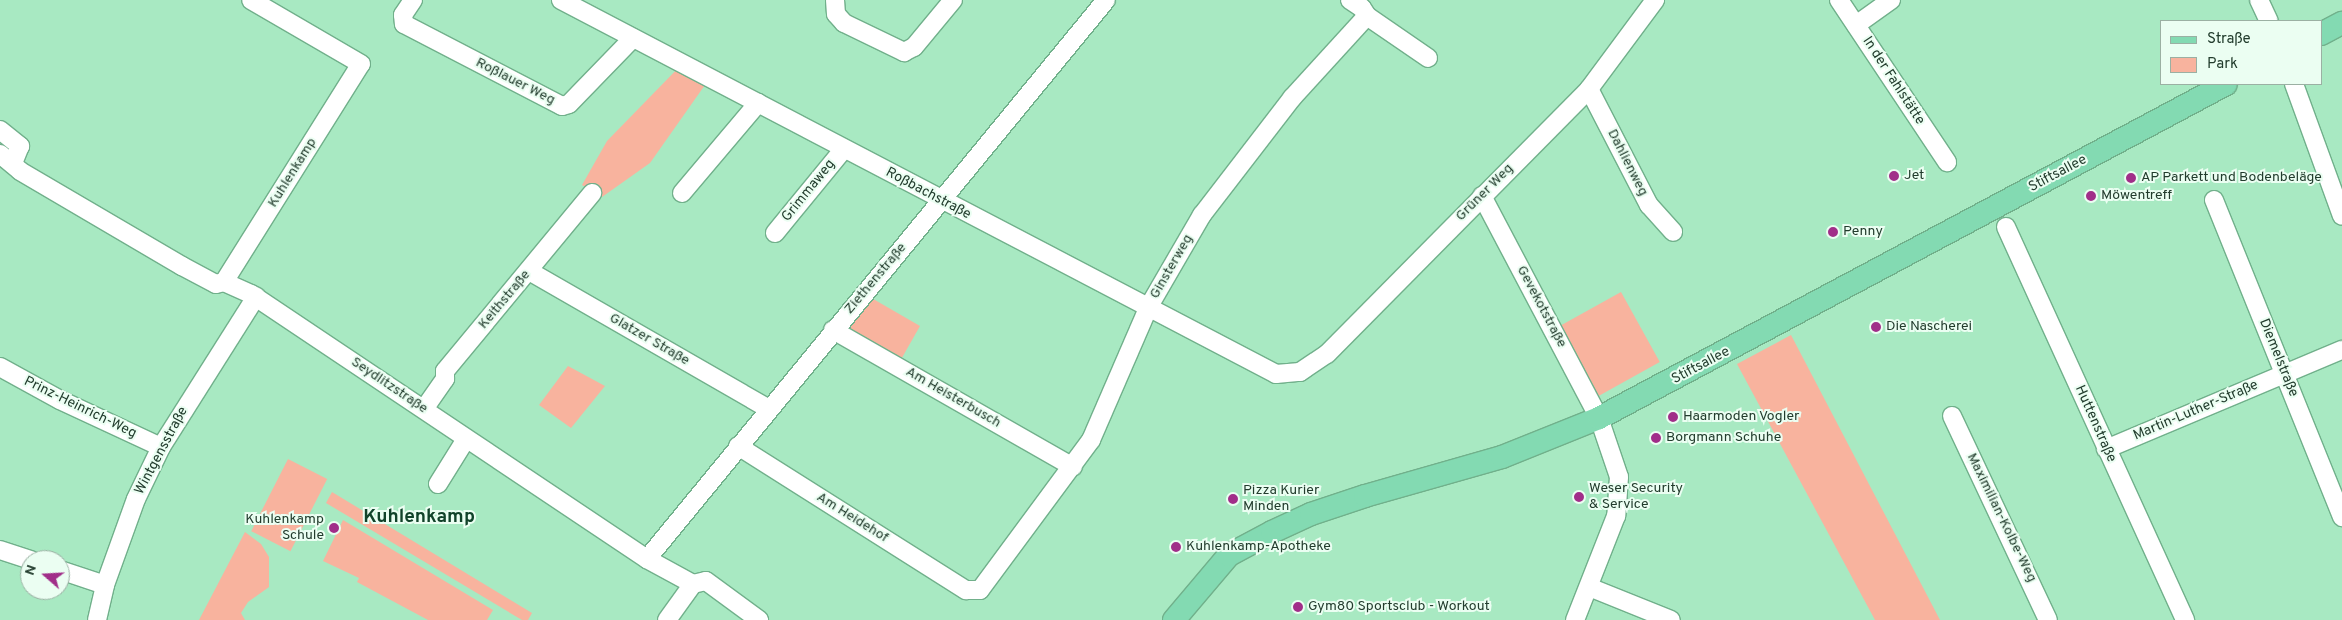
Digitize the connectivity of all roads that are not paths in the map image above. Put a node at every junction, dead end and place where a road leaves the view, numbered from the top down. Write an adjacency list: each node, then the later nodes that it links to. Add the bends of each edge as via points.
1 (251, 0): 37 (street, Kuhlenkamp, via 361,64)
2 (413, 0): 17 (street, Roßlauer Weg, via 403,15 404,24 562,106 569,104)
3 (562, 0): 17 (street, Roßbachstraße)
4 (835, 0): 5 (street, via 836,14 844,22 904,52 914,47)
5 (953, 0)
6 (1106, 0): 31 (street, Ziethenstraße)
7 (1350, 0): 12 (street)
8 (1655, 0): 21 (street, Grüner Weg)
9 (1839, 0): 15 (street, In der Fahlstätte)
10 (1891, 0): 15 (street)
11 (2260, 0): 13 (street)
12 (1367, 16): 18 (street); 39 (street, Ginsterweg, via 1292,98 1211,203)
13 (2269, 20)
14 (2342, 23): 16 (main road)
15 (1856, 25): 26 (street, In der Fahlstätte)
16 (2322, 33)
17 (633, 38): 22 (street, Roßbachstraße)
18 (1428, 58)
19 (2224, 85): 48 (main road, Stiftsallee)
20 (2294, 85): 32 (street)
21 (1589, 89): 29 (street, Grüner Weg); 34 (street, Dahlienweg, via 1649,205)
22 (758, 103): 24 (street, Roßbachstraße); 27 (street)
23 (0, 130): 25 (street, Seydlitzstraße, via 20,146)
24 (843, 150): 31 (street, Roßbachstraße); 35 (street, Grimmaweg)
25 (7, 158): 37 (street, Seydlitzstraße, via 20,171 182,266 216,284)
26 (1946, 162)
27 (682, 193)
28 (592, 194): 36 (street, Keithstraße)
29 (1482, 196): 43 (street, Grüner Weg, via 1327,354); 48 (street, Gevekotstraße)
30 (2214, 200): 44 (street, Diemelstraße)
31 (942, 201): 39 (street, Roßbachstraße); 40 (street, Ziethenstraße)
32 (2342, 216)
33 (2006, 227): 52 (street, Huttenstraße)
34 (1672, 232)
35 (775, 233)
36 (529, 271): 45 (street, Keithstraße, via 445,371 445,379); 46 (street, Glatzer Straße)
37 (224, 282): 38 (street, Seydlitzstraße)
38 (256, 296): 45 (street, Seydlitzstraße); 51 (street, Wintgensstraße)
39 (1148, 308): 43 (street, Roßbachstraße, via 1276,374); 53 (street, Ginsterweg, via 1091,440)
40 (833, 330): 46 (street, Ziethenstraße); 53 (street, Am Heisterbusch)
41 (2342, 350): 44 (street, Martin-Luther-Straße)
42 (0, 367): 51 (street, Prinz-Heinrich-Weg, via 60,400)
43 (1300, 372)
44 (2285, 373): 52 (street, Martin-Luther-Straße); 55 (street, Diemelstraße)
45 (424, 409): 49 (street, Seydlitzstraße)
46 (768, 409): 50 (street, Ziethenstraße)
47 (1952, 416): 70 (street, Maximilian-Kolbe-Weg)
48 (1599, 418): 62 (street, Gevekotstraße, via 1620,477 1621,491 1616,516); 67 (main road, Stiftsallee, via 1502,457 1338,505 1272,532 1229,555)
49 (466, 440): 54 (street); 58 (street, Seydlitzstraße)
50 (738, 446): 58 (street, Ziethenstraße); 63 (street, Am Heidehof)
51 (161, 448): 60 (street, Wintgensstraße, via 136,499)
52 (2106, 449): 71 (street, Huttenstraße)
53 (1073, 467): 63 (street, Ginsterweg, via 985,585 980,590)
54 (438, 484)
55 (2342, 517)
56 (0, 550): 57 (street)
57 (20, 556)
58 (647, 559): 61 (street, Seydlitzstraße)
59 (70, 573): 60 (street)
60 (105, 584): 64 (street, Wintgensstraße)
61 (693, 584): 65 (street); 66 (street, Seydlitzstraße, via 706,581)
62 (1588, 587): 68 (street, Gevekotstraße); 69 (street)
63 (966, 590)
64 (97, 620)
65 (667, 620)
66 (759, 620)
67 (1174, 620)
68 (1576, 620)
69 (1671, 620)
70 (2048, 620)
71 (2184, 620)

